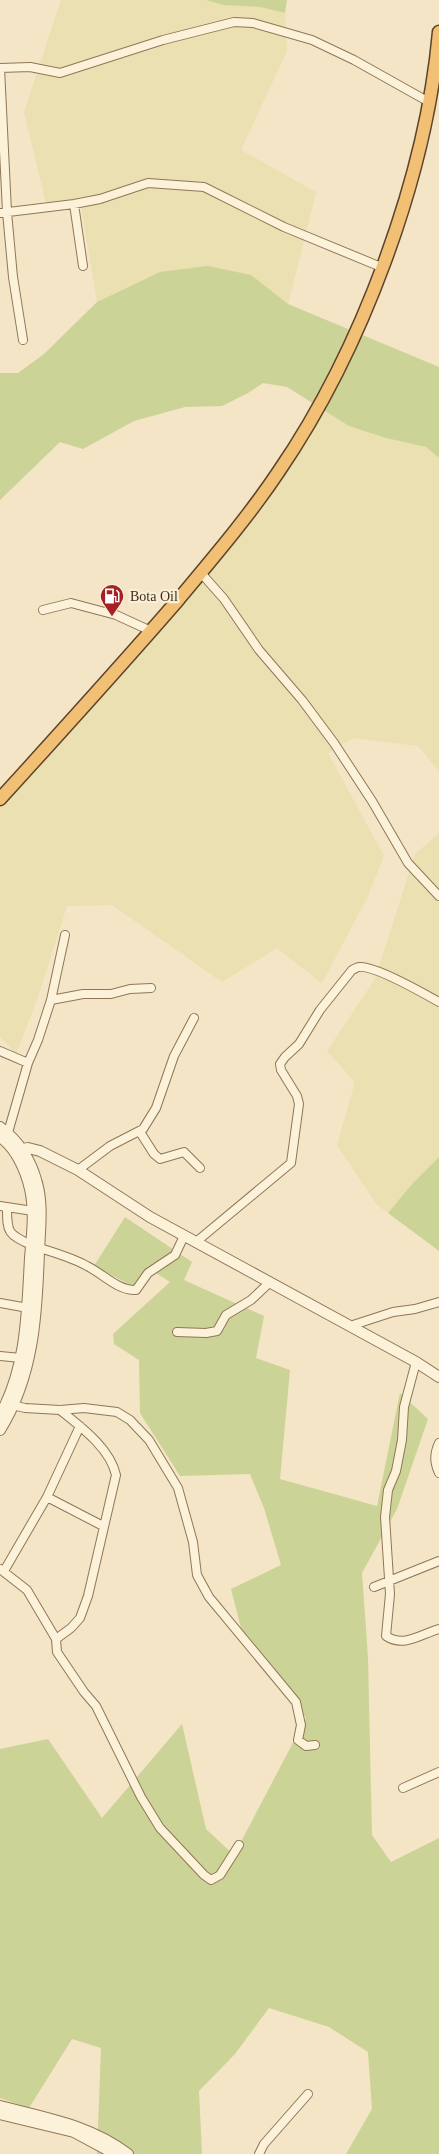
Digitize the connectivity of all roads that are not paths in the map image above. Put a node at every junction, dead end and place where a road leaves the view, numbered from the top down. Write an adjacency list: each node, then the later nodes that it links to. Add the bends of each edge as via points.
1 (439, 32): 3 (highway)
2 (0, 68): 3 (street, via 30,67 60,73 163,40 234,22 253,23 312,40); 5 (street)
3 (428, 102): 7 (highway, via 402,210)
4 (74, 204): 5 (street); 6 (street); 7 (street, via 148,183 204,187 284,227)
5 (4, 213): 8 (street)
6 (83, 266)
7 (382, 267): 9 (highway, via 344,358 303,434 255,506)
8 (22, 340)
9 (201, 573): 11 (highway); 13 (street, via 334,743 408,863)
10 (43, 610): 11 (street, via 71,603 116,615)
11 (151, 631): 12 (highway)
12 (0, 799)
13 (439, 896)
14 (65, 935): 16 (street)
15 (151, 988): 16 (street)
16 (51, 1000): 20 (street)
17 (439, 1002): 29 (street, via 370,968 352,970 320,1010 299,1044 280,1064 299,1104 291,1163)
18 (194, 1018): 21 (street, via 174,1056 156,1108)
19 (0, 1051): 20 (street)
20 (28, 1063): 22 (street)
21 (140, 1132): 24 (street, via 160,1159 184,1152); 25 (street, via 110,1146)
22 (3, 1134): 23 (street)
23 (18, 1150): 25 (street, via 40,1151); 27 (street); 30 (street, via 37,1184 40,1204)
24 (200, 1168)
25 (78, 1170): 28 (street, via 150,1218)
26 (4, 1207): 27 (street); 30 (street, via 11,1235)
27 (33, 1211): 30 (street)
28 (184, 1236): 29 (street); 30 (street, via 175,1255 148,1273 136,1290 116,1284 87,1265)
29 (196, 1242): 31 (street)
30 (35, 1247): 34 (street); 41 (street, via 36,1317 30,1354)
31 (270, 1283): 35 (street); 36 (street, via 251,1300 226,1315 217,1330)
32 (439, 1302): 35 (street)
33 (0, 1303): 34 (street)
34 (28, 1308): 38 (street)
35 (350, 1326): 39 (street)
36 (177, 1332)
37 (0, 1356): 38 (street)
38 (21, 1358): 41 (street)
39 (416, 1362): 40 (street); 52 (street, via 404,1407 396,1471 388,1490 385,1517)
40 (439, 1377)
41 (10, 1404): 42 (street); 43 (street); 45 (street)
42 (60, 1410): 44 (street); 56 (street, via 84,1408 118,1412 149,1440 178,1488 193,1542 197,1575 209,1597 296,1702 301,1725 298,1740 306,1746)
43 (0, 1415)
44 (80, 1426): 48 (street); 49 (street, via 114,1464 116,1475)
45 (0, 1430)
46 (439, 1443): 47 (street, via 435,1453)
47 (439, 1473)
48 (47, 1497): 49 (street); 51 (street)
49 (103, 1526): 55 (street, via 80,1618)
50 (439, 1561): 52 (street)
51 (2, 1570): 55 (street, via 27,1590)
52 (389, 1581): 53 (street); 54 (street, via 386,1636 392,1641 406,1641)
53 (374, 1587)
54 (439, 1629)
55 (56, 1639): 59 (street, via 57,1652 96,1706 160,1828 211,1880 220,1874)
56 (315, 1745)
57 (439, 1772): 58 (street)
58 (403, 1788)
59 (239, 1845)
60 (308, 2094): 65 (street)
61 (0, 2106): 64 (street, via 82,2128)
62 (0, 2114): 63 (street, via 74,2132)
63 (115, 2154)
64 (128, 2154)
65 (259, 2154)

